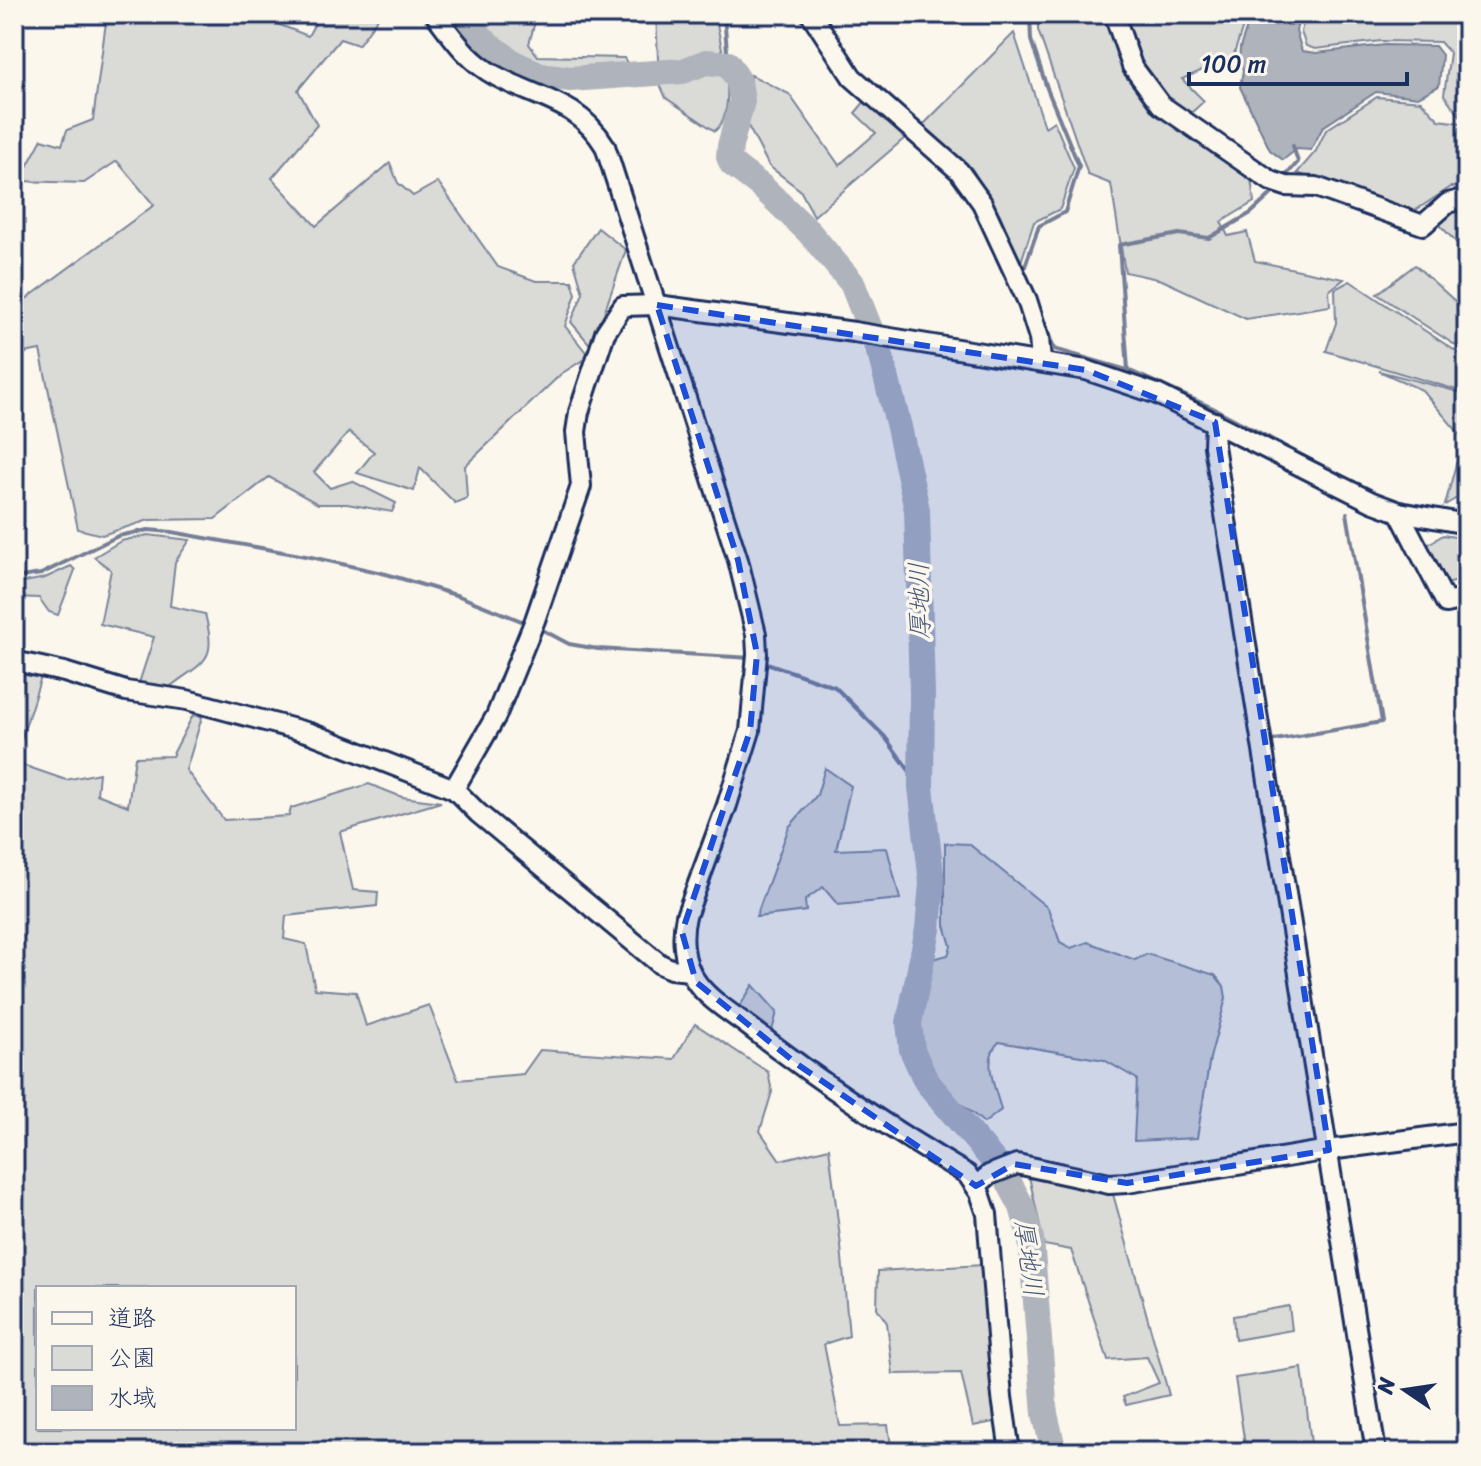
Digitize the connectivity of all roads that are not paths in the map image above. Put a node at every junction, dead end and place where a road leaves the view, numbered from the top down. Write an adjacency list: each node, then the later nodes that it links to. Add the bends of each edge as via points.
1 (435, 14): 5 (street, via 473,61 565,106 596,132)
2 (811, 14): 6 (street, via 852,77 959,171 982,203 1027,300)
3 (1114, 14): 4 (street, via 1132,66 1161,105 1279,184 1316,187 1423,225 1448,203)
4 (1467, 198)
5 (657, 305): 6 (street); 12 (street, via 623,306 605,333 579,412 581,486 496,716); 13 (street, via 738,560 756,634 750,731 682,932)
6 (1041, 361): 7 (street, via 1113,377)
7 (1215, 422): 8 (street); 15 (street, via 1214,446)
8 (1399, 512): 9 (street); 10 (street, via 1446,603)
9 (1467, 524)
10 (1467, 598)
11 (14, 661): 12 (street, via 310,733)
12 (454, 789): 13 (street, via 660,964)
13 (690, 971): 16 (street, via 706,993 797,1064 894,1131)
14 (1467, 1132): 15 (street)
15 (1324, 1151): 16 (street, via 1109,1184 1012,1165); 18 (street)
16 (982, 1180): 17 (street)
17 (1010, 1452)
18 (1376, 1452)

